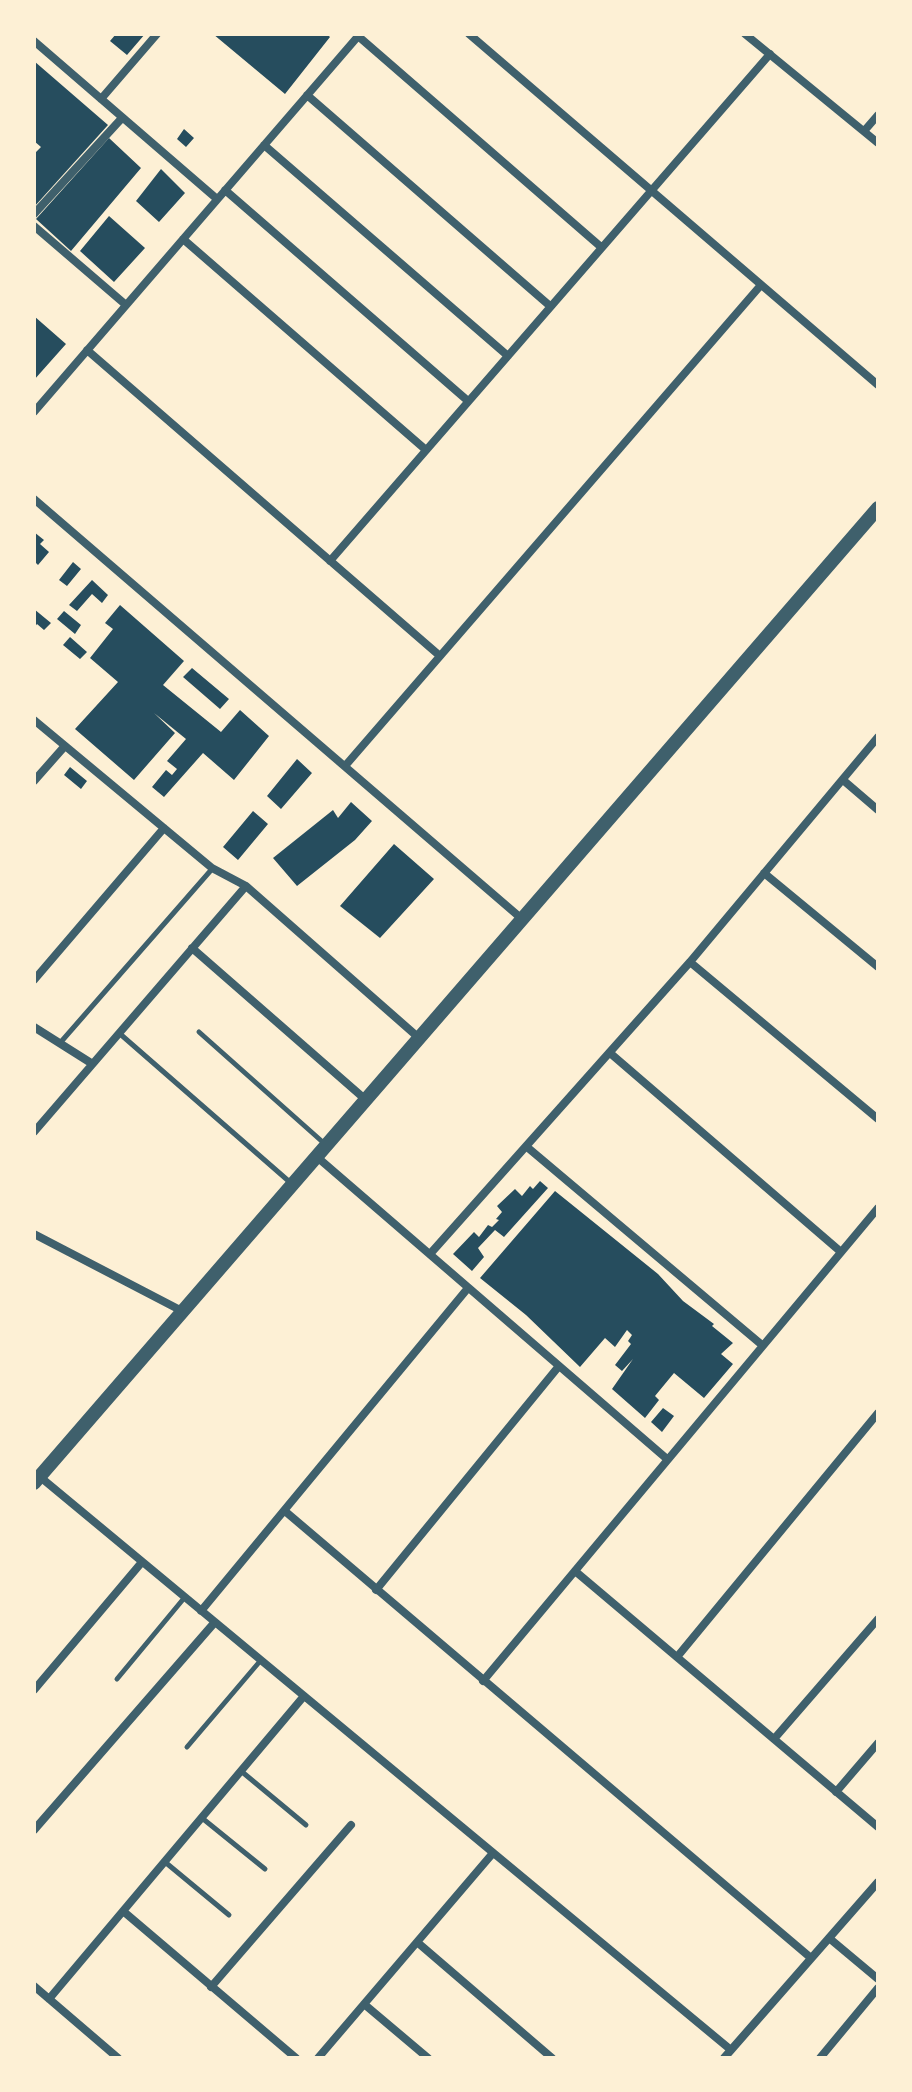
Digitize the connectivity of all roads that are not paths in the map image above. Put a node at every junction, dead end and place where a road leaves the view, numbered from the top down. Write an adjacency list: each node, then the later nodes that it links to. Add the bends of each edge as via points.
1 (157, 34): 8 (street)
2 (469, 34): 15 (street)
3 (745, 34): 6 (street)
4 (359, 35): 7 (street); 20 (street)
5 (34, 41): 8 (street)
6 (770, 54): 11 (street); 15 (street)
7 (307, 95): 13 (street); 23 (street)
8 (101, 99): 10 (street)
9 (878, 115): 11 (street)
10 (122, 118): 16 (street); 17 (street)
11 (865, 130): 12 (street)
12 (878, 143)
13 (264, 145): 14 (street); 25 (street)
14 (225, 190): 16 (street); 27 (street)
15 (651, 190): 20 (street); 21 (street)
16 (217, 199): 19 (street)
17 (34, 214)
18 (34, 226): 22 (street)
19 (183, 239): 22 (street); 29 (street)
20 (601, 247): 23 (street)
21 (761, 285): 26 (street); 33 (street)
22 (126, 305): 24 (street)
23 (550, 306): 25 (street)
24 (87, 350): 28 (street); 32 (street)
25 (508, 356): 27 (street)
26 (878, 385)
27 (468, 401): 29 (street)
28 (34, 412)
29 (426, 450): 32 (street)
30 (34, 499): 37 (street)
31 (878, 508): 45 (street)
32 (330, 561): 33 (street)
33 (440, 656): 37 (street)
34 (34, 720): 36 (street)
35 (878, 737): 38 (street)
36 (64, 747): 39 (street); 41 (street)
37 (345, 766): 45 (street)
38 (843, 780): 40 (street); 43 (street)
39 (34, 781)
40 (878, 810)
41 (164, 828): 42 (street); 49 (street)
42 (212, 868): 44 (street); 54 (lane)
43 (764, 873): 47 (street); 48 (street)
44 (246, 886): 46 (street); 53 (street)
45 (522, 919): 53 (street)
46 (192, 948): 51 (street); 57 (street)
47 (690, 962): 55 (street); 58 (street)
48 (878, 967)
49 (34, 980)
50 (34, 1027): 54 (street)
51 (118, 1032): 56 (street); 62 (lane)
52 (199, 1032): 61 (lane)
53 (419, 1038): 57 (street)
54 (60, 1043): 56 (street)
55 (610, 1053): 60 (street); 65 (street)
56 (91, 1063): 59 (street)
57 (366, 1100): 61 (street)
58 (878, 1119)
59 (34, 1132)
60 (527, 1147): 66 (street); 69 (street)
61 (322, 1151): 62 (street); 66 (street)
62 (293, 1185): 68 (street)
63 (878, 1208): 65 (street)
64 (34, 1235): 68 (street)
65 (841, 1252): 69 (street)
66 (430, 1254): 67 (street)
67 (468, 1288): 70 (street); 74 (street)
68 (182, 1311): 73 (street)
69 (762, 1345): 72 (street)
70 (559, 1366): 72 (street); 77 (street)
71 (878, 1413): 82 (street)
72 (667, 1459): 76 (street)
73 (37, 1480): 75 (street)
74 (286, 1512): 77 (street); 79 (street)
75 (142, 1562): 78 (street); 86 (street)
76 (575, 1571): 82 (street); 85 (street)
77 (376, 1590): 85 (street)
78 (185, 1597): 79 (street); 84 (lane)
79 (201, 1611): 81 (street)
80 (878, 1619): 88 (street)
81 (215, 1622): 83 (street); 97 (street)
82 (677, 1657): 88 (street)
83 (261, 1660): 87 (street); 90 (lane)
84 (117, 1679)
85 (483, 1681): 106 (street)
86 (34, 1690)
87 (304, 1696): 91 (street); 98 (street)
88 (774, 1739): 92 (street)
89 (878, 1743): 92 (street)
90 (187, 1747)
91 (241, 1771): 93 (street); 94 (lane)
92 (836, 1792): 96 (street)
93 (202, 1818): 99 (street); 100 (lane)
94 (306, 1825)
95 (351, 1825): 109 (street)
96 (878, 1827)
97 (34, 1830)
98 (493, 1853): 105 (street); 113 (street)
99 (165, 1862): 102 (street); 103 (lane)
100 (265, 1869)
101 (878, 1882): 104 (street)
102 (123, 1911): 109 (street); 111 (street)
103 (229, 1915)
104 (829, 1938): 106 (street); 107 (street)
105 (417, 1942): 112 (street); 119 (street)
106 (811, 1958): 113 (street)
107 (878, 1979)
108 (34, 1986): 111 (street)
109 (211, 1987): 116 (street)
110 (878, 1988): 120 (street)
111 (49, 1999): 115 (street)
112 (364, 2004): 114 (street); 118 (street)
113 (727, 2054)
114 (321, 2055): 117 (street)
115 (118, 2058)
116 (296, 2058)
117 (332, 2058)
118 (428, 2058)
119 (552, 2058)
120 (820, 2058)

